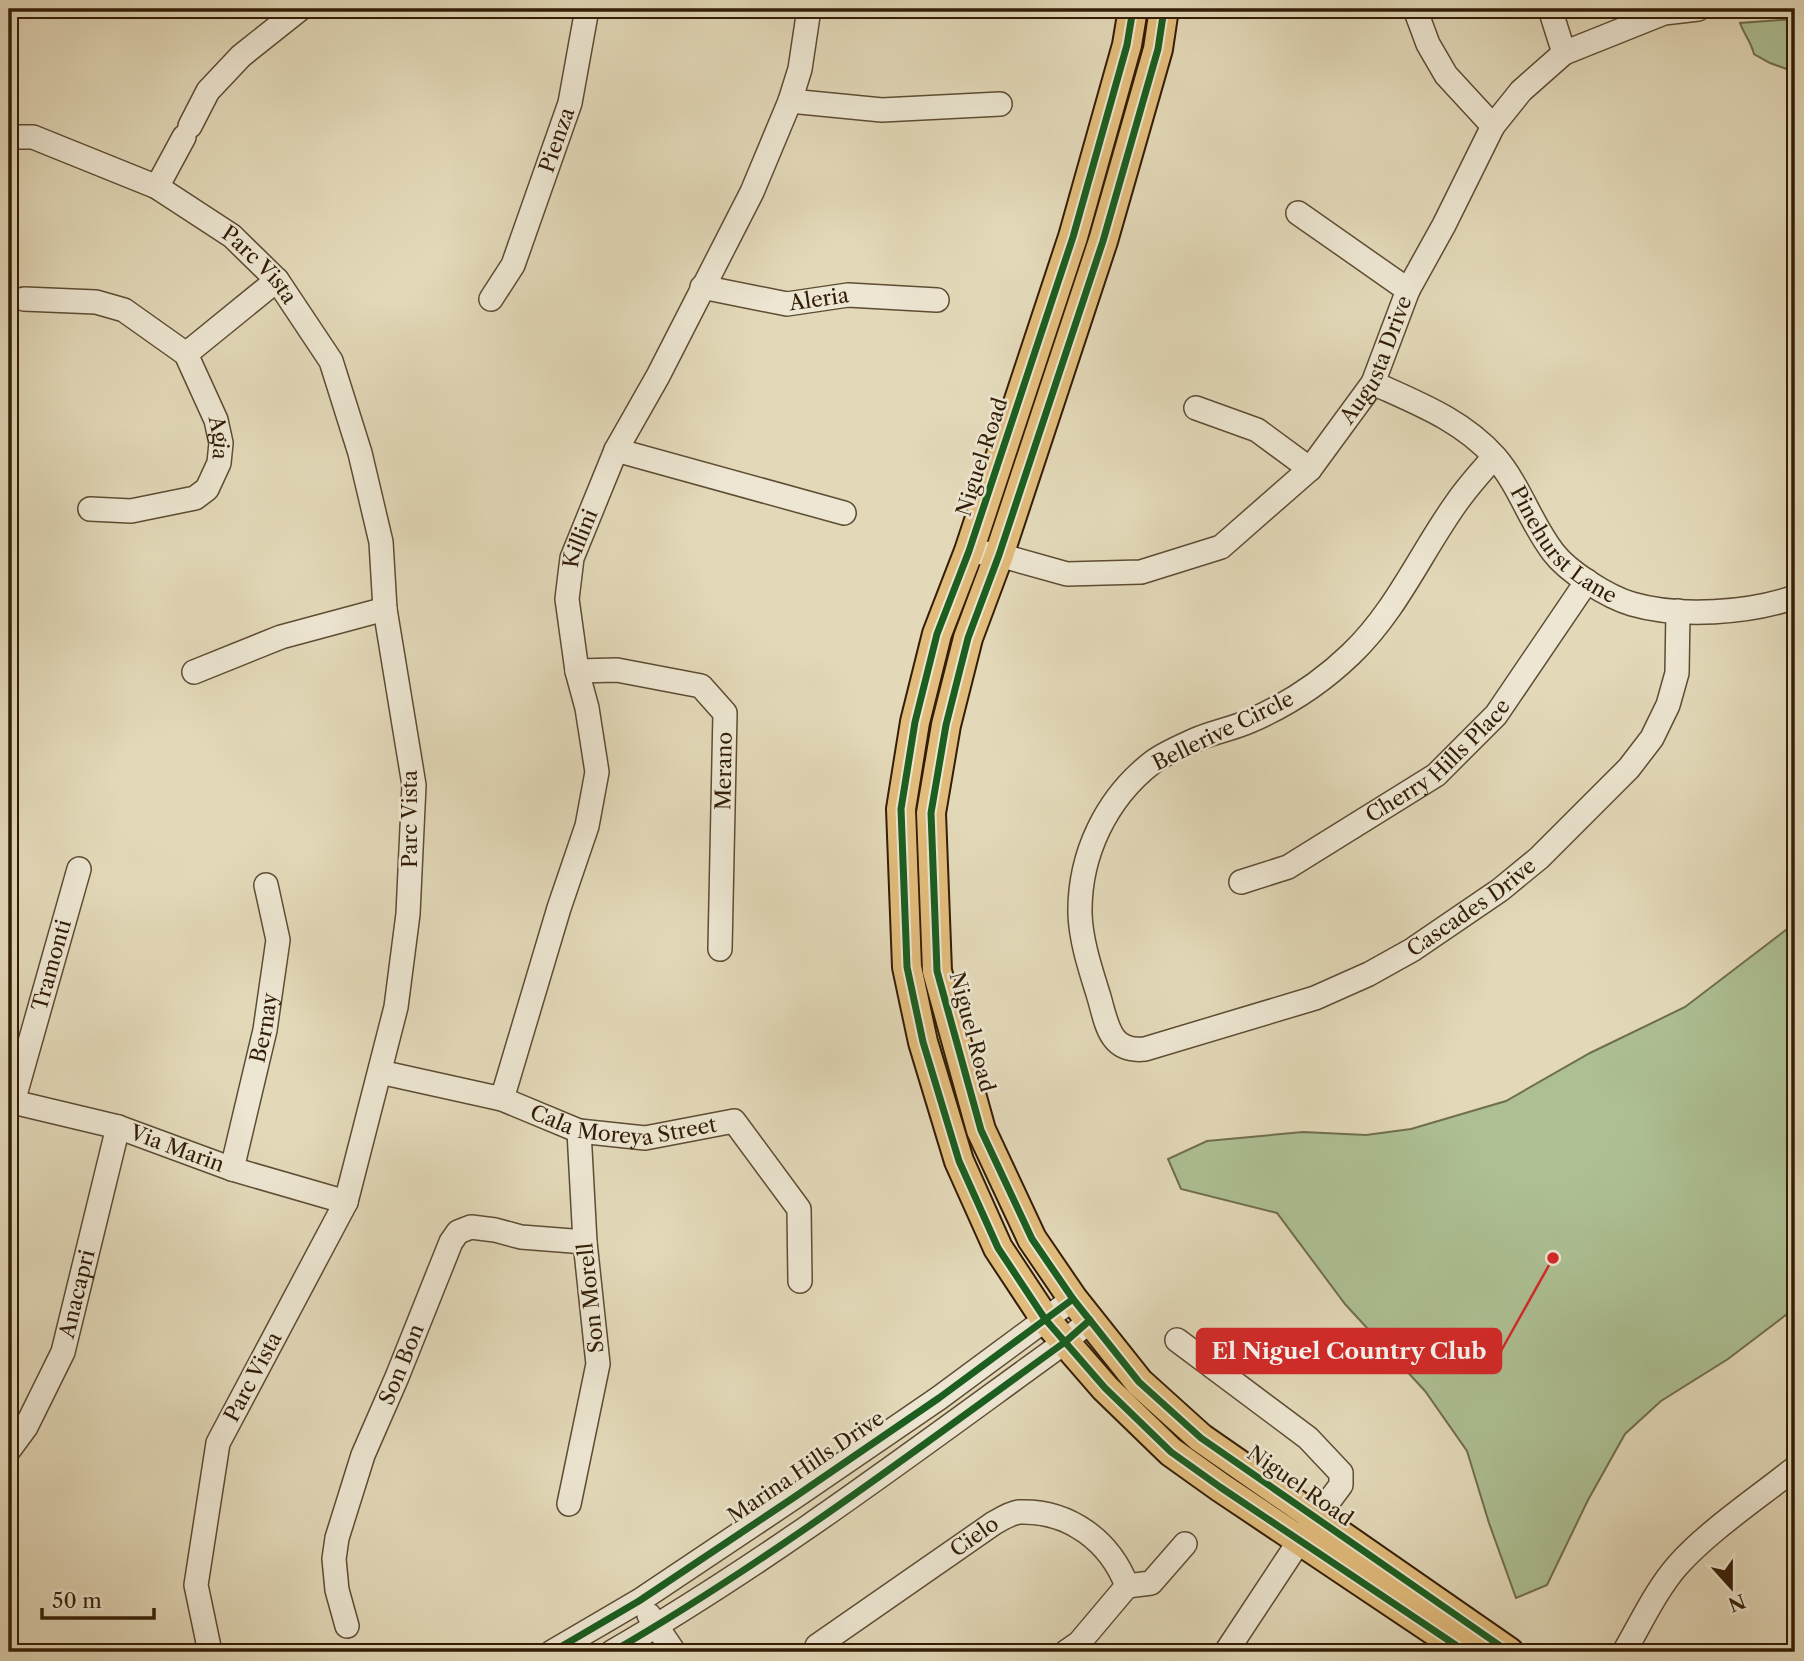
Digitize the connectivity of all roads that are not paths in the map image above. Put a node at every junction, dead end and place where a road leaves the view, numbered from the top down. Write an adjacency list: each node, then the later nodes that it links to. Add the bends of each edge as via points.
1 (300, 9): 15 (street, via 241,56 208,91)
2 (587, 9): 21 (street, Pienza, via 570,103 513,265)
3 (809, 9): 11 (street, Killini)
4 (1133, 9): 31 (main road, Niguel Road, via 1073,237)
5 (1164, 9): 32 (main road, Niguel Road, via 1158,49 1103,241)
6 (1415, 9): 13 (street, via 1446,75)
7 (1550, 9): 10 (street)
8 (1698, 9): 9 (street, Augusta Drive)
9 (1663, 11): 10 (street, Augusta Drive)
10 (1564, 53): 13 (street, Augusta Drive, via 1521,91)
11 (790, 101): 12 (street, via 882,110); 18 (street, Killini, via 752,192)
12 (1000, 104)
13 (1493, 126): 19 (street, Augusta Drive)
14 (9, 137): 15 (street, Parc Vista, via 33,137)
15 (158, 187): 17 (street, Parc Vista, via 232,236)
16 (1298, 213): 19 (street)
17 (278, 280): 23 (street); 35 (street, Parc Vista, via 331,362 360,453 381,542)
18 (702, 287): 22 (street, Aleria, via 787,304 849,295); 26 (street, Killini)
19 (1408, 290): 24 (street, Augusta Drive)
20 (24, 299): 23 (street, via 96,302 124,310)
21 (491, 299)
22 (937, 300)
23 (186, 354): 29 (street, Agia, via 216,420 221,443 219,463 207,489 195,498 131,511)
24 (1373, 383): 27 (street, Pinehurst Lane, via 1444,416); 28 (street, Augusta Drive)
25 (1196, 408): 28 (street, via 1257,430)
26 (616, 450): 30 (street); 37 (street, Killini, via 566,553)
27 (1494, 457): 33 (street, Pinehurst Lane, via 1515,484 1555,555); 43 (street, Bellerive Circle, via 1457,501 1386,615 1352,654 1307,690 1251,721 1198,738 1154,761 1119,794 1095,833 1083,875 1080,915 1101,1003 1116,1042)
28 (1310, 469): 32 (street, Augusta Drive, via 1221,547 1141,572 1067,574)
29 (90, 509)
30 (844, 513)
31 (969, 551): 32 (street, Augusta Drive); 54 (main road, Niguel Road, via 934,647 915,722 901,809 907,967 923,1042 959,1161 998,1248)
32 (999, 555): 53 (main road, Niguel Road, via 965,651 946,725 932,813 937,971 981,1130 1032,1239)
33 (1587, 582): 36 (street, Pinehurst Lane, via 1631,604); 40 (street, Cherry Hills Place, via 1496,715 1436,775 1288,867)
34 (1795, 597): 36 (street, Pinehurst Lane, via 1732,610)
35 (384, 609): 38 (street, via 281,638); 44 (street, Parc Vista, via 414,785 408,914 396,1007)
36 (1678, 611): 43 (street, Cascades Drive, via 1677,673 1652,738 1539,858 1500,890 1391,962 1315,998 1145,1049)
37 (577, 671): 42 (street, Merano, via 617,670 701,686 725,713); 45 (street, Killini, via 597,772 587,826)
38 (194, 672)
39 (79, 869): 46 (street, Tramonti)
40 (1241, 882)
41 (266, 885): 49 (street, Bernay, via 278,940 265,1030)
42 (720, 949)
43 (1124, 1048)
44 (380, 1072): 45 (street, Cala Moreya Street); 50 (street, Parc Vista)
45 (502, 1100): 48 (street, Cala Moreya Street)
46 (11, 1102): 47 (street, Via Marin)
47 (118, 1127): 49 (street, Via Marin); 57 (street, Anacapri, via 63,1352 26,1427)
48 (579, 1131): 51 (street, Son Morell); 52 (street, Cala Moreya Street, via 645,1138 734,1121 799,1209)
49 (232, 1169): 50 (street, Via Marin)
50 (346, 1202): 67 (street, Parc Vista, via 218,1443 196,1585)
51 (585, 1242): 59 (street, Son Morell, via 598,1364); 64 (street, Son Bon, via 471,1227 450,1242 363,1455 337,1538 337,1590)
52 (800, 1281)
53 (1081, 1310): 54 (street, Marina Hills Drive); 56 (street); 60 (main road, Niguel Road, via 1139,1382)
54 (1045, 1319): 56 (main road, Niguel Road); 63 (street, Marina Hills Drive, via 939,1398)
55 (1177, 1340): 60 (street, via 1308,1438 1341,1473 1341,1485)
56 (1065, 1342): 60 (main road, Niguel Road, via 1171,1451 1220,1487); 65 (street, via 902,1462)
57 (9, 1450)
58 (1795, 1468): 75 (street, via 1679,1564)
59 (569, 1504)
60 (1307, 1529): 72 (street); 73 (main road, Niguel Road); 74 (main road, Niguel Road)
61 (1185, 1544): 62 (street, via 1151,1583)
62 (1128, 1586): 66 (street, Cielo, via 1120,1566 1079,1525 1017,1512 994,1523); 71 (street)
63 (639, 1601): 65 (street); 68 (street, Marina Hills Drive)
64 (347, 1626)
65 (656, 1627): 69 (street); 70 (street)
66 (818, 1649)
67 (210, 1652)
68 (551, 1652)
69 (612, 1652)
70 (674, 1652)
71 (1066, 1652)
72 (1226, 1652)
73 (1465, 1652)
74 (1509, 1652)
75 (1624, 1652)

